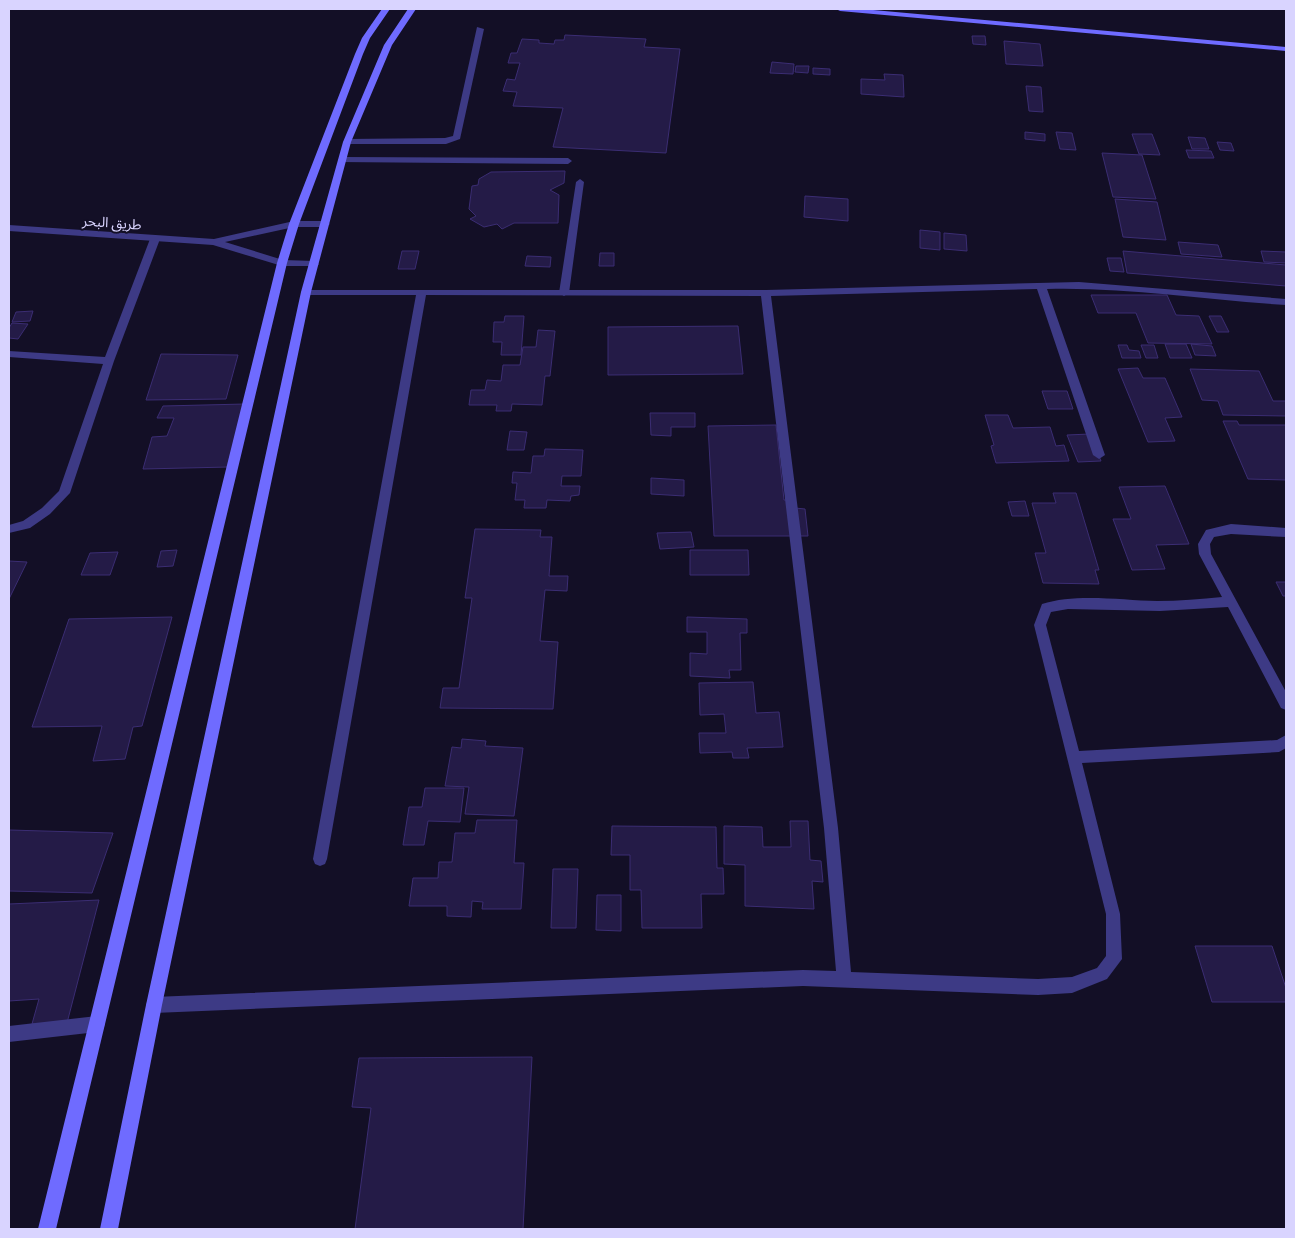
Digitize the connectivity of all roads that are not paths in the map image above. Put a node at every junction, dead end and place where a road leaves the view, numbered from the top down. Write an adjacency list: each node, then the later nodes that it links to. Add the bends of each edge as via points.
1 (386, 9): 10 (main road, via 359,54)
2 (412, 9): 6 (main road, via 388,45)
3 (840, 9): 5 (main road)
4 (480, 29): 6 (street, via 457,137 446,142)
5 (1286, 49)
6 (347, 142): 7 (main road)
7 (342, 160): 8 (street); 11 (main road)
8 (568, 161)
9 (580, 182): 20 (street)
10 (294, 224): 11 (street); 14 (street); 15 (main road)
11 (325, 224): 16 (main road)
12 (9, 228): 13 (street, طريق البحر)
13 (154, 239): 14 (street, طريق البحر); 24 (street)
14 (214, 242): 15 (street)
15 (282, 263): 16 (street); 35 (main road)
16 (314, 264): 18 (main road)
17 (1040, 286): 21 (street); 22 (street, via 1142,289); 25 (street)
18 (306, 292): 19 (street); 34 (main road)
19 (422, 292): 20 (street); 32 (street)
20 (564, 292): 21 (street)
21 (766, 292): 33 (street, via 831,828)
22 (1286, 302)
23 (9, 354): 24 (street)
24 (109, 361): 26 (street, via 64,493 26,525)
25 (1099, 455)
26 (9, 529)
27 (1286, 532): 28 (street, via 1231,529 1210,533 1204,544 1205,554)
28 (1231, 602): 29 (street); 31 (street, via 1160,606 1068,604 1046,608 1040,625)
29 (1286, 704)
30 (1286, 741): 31 (street, via 1279,746)
31 (1074, 757): 33 (street, via 1113,914 1114,959 1102,974 1072,985 1038,987)
32 (320, 859)
33 (844, 979): 34 (street)
34 (154, 1004): 38 (main road)
35 (97, 1024): 36 (street); 37 (main road)
36 (9, 1034)
37 (47, 1229)
38 (109, 1229)

